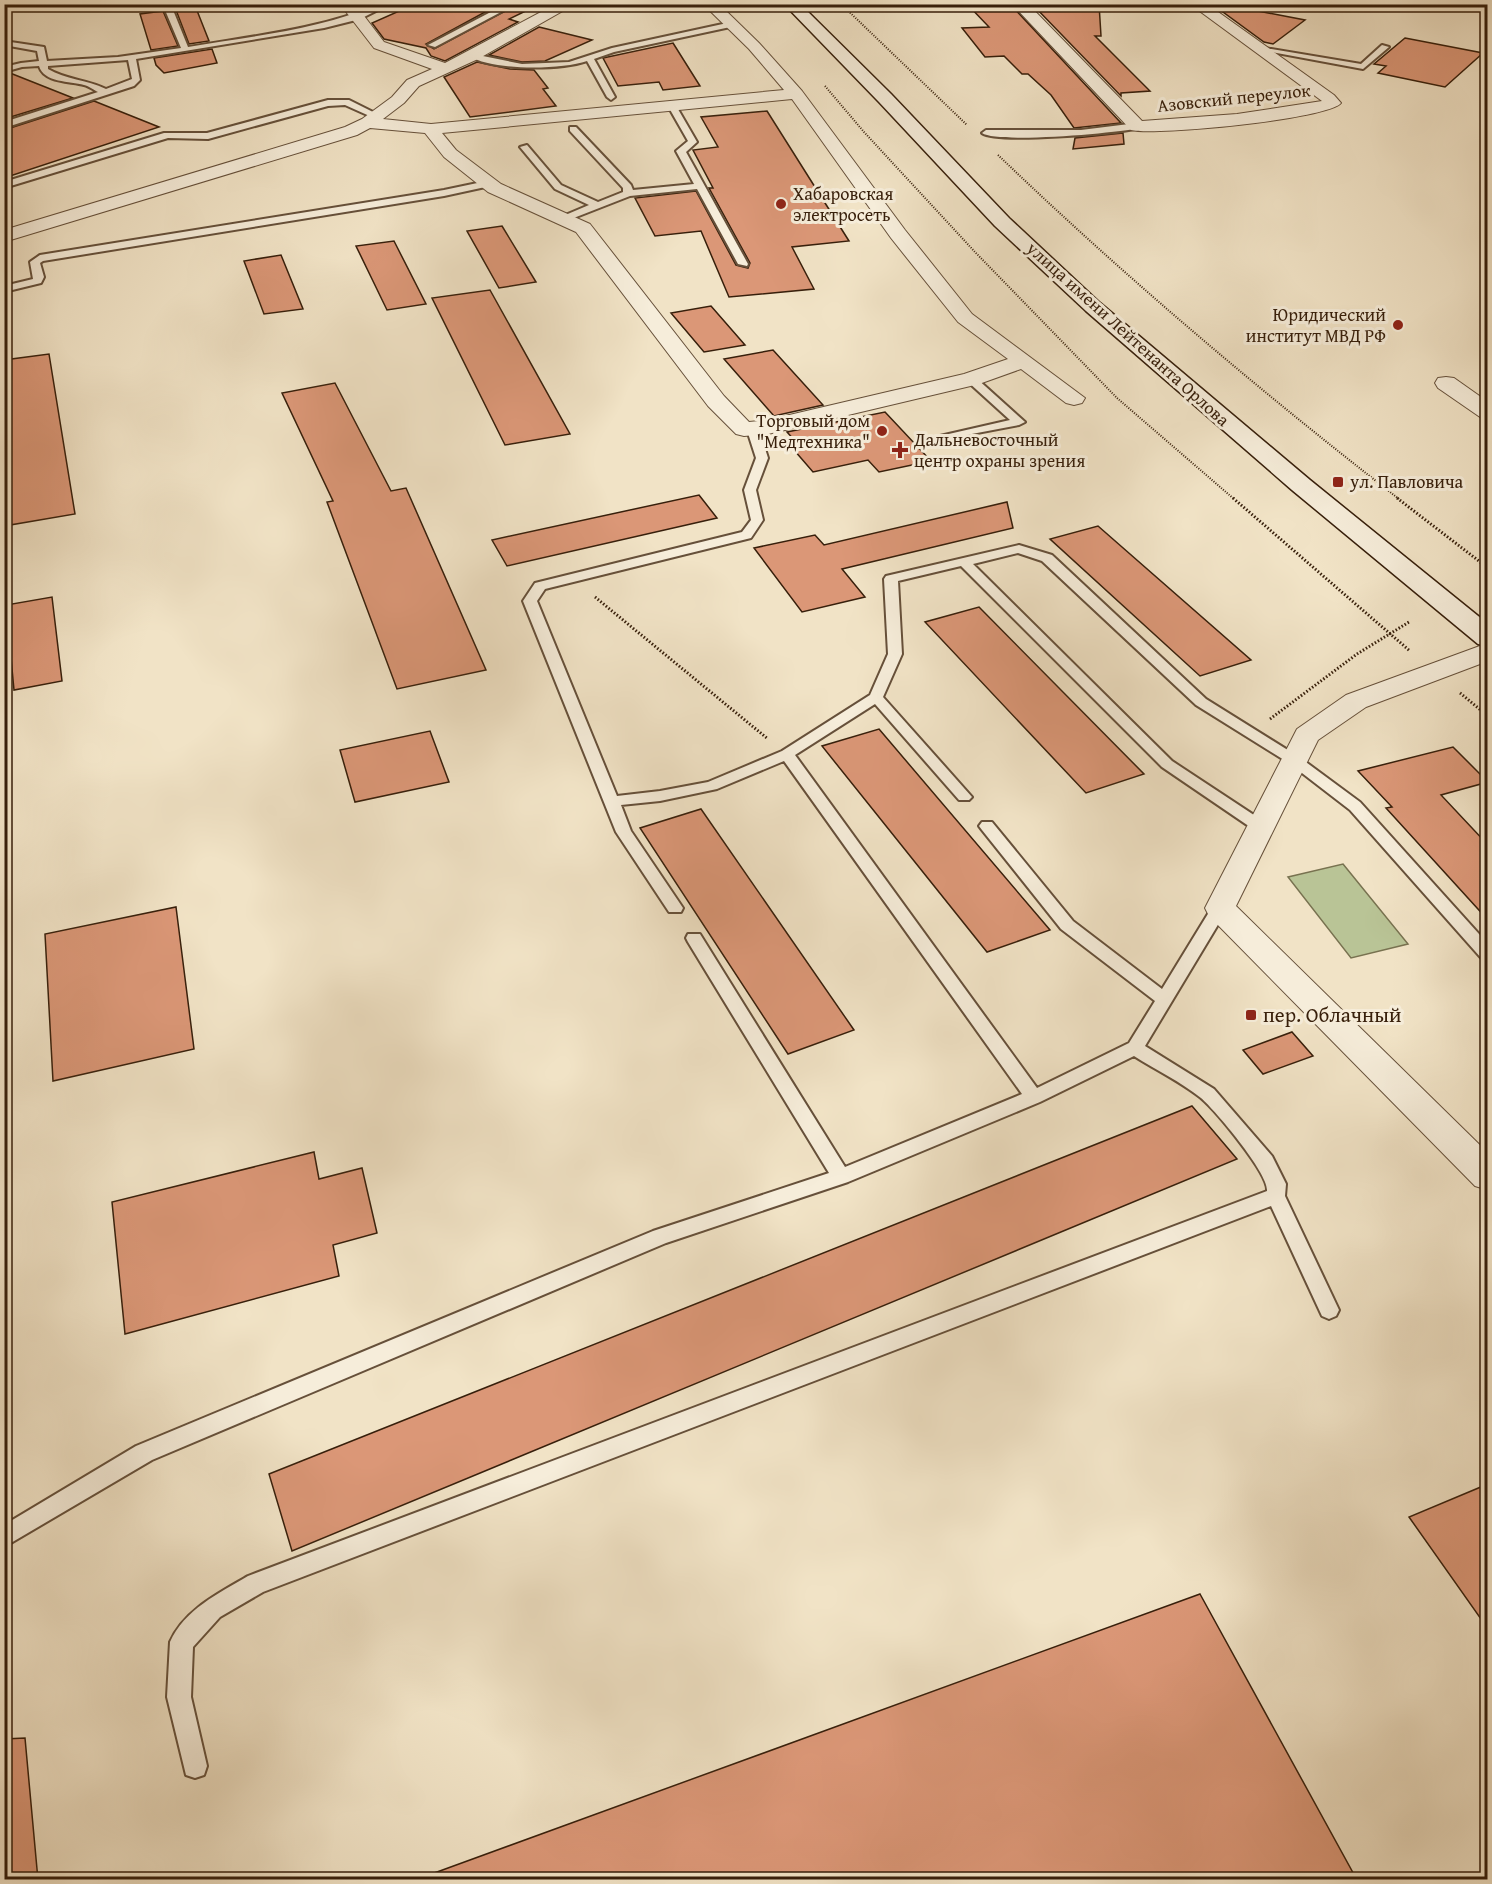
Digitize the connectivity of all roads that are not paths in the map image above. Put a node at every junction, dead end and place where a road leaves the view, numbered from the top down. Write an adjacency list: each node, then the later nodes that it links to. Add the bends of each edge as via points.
1 (347, 4): 10 (street)
2 (387, 4): 10 (lane)
3 (513, 4): 13 (lane)
4 (568, 4): 17 (street)
5 (710, 4): 11 (street)
6 (791, 4): 51 (main road, улица имени Лейтенанта Орлова, via 1002,222 1093,307)
7 (1019, 4): 29 (street)
8 (1197, 4): 16 (street)
9 (169, 10): 15 (lane)
10 (357, 17): 15 (lane); 21 (street, via 379,45)
11 (732, 24): 19 (lane, via 612,50); 24 (street)
12 (4, 43): 20 (lane, via 41,49)
13 (432, 45)
14 (1384, 47): 16 (lane, via 1363,67)
15 (185, 49): 18 (lane)
16 (1259, 49): 29 (street, Азовский переулок, via 1332,101 1331,105 1168,126)
17 (473, 56): 19 (lane, via 530,66); 21 (street)
18 (131, 57): 20 (lane); 23 (lane, via 136,80)
19 (590, 59): 25 (lane)
20 (43, 64): 22 (lane); 23 (lane, via 44,70 55,77 88,83)
21 (445, 68): 27 (street, via 413,83)
22 (4, 70)
23 (106, 93): 28 (lane)
24 (796, 94): 26 (street); 43 (street, via 965,318)
25 (611, 97)
26 (672, 106): 30 (street); 36 (lane, via 693,142 681,151)
27 (372, 120): 30 (street); 35 (lane, via 345,102 328,103 201,138 181,133 167,135); 40 (street, via 351,131)
28 (4, 125)
29 (1137, 126): 32 (lane, via 1083,134)
30 (432, 129): 34 (street, via 447,151)
31 (573, 129): 37 (lane, via 628,187)
32 (986, 133)
33 (524, 147): 38 (lane, via 558,187)
34 (487, 184): 39 (street); 42 (lane, via 40,258 34,262 37,281)
35 (4, 185)
36 (700, 186): 37 (lane); 41 (lane)
37 (628, 193): 38 (lane)
38 (599, 206): 39 (lane)
39 (566, 218): 48 (street, via 583,228 732,419 744,429)
40 (4, 236)
41 (743, 264)
42 (4, 289)
43 (1023, 362): 44 (street); 46 (street)
44 (971, 379): 48 (street); 49 (lane, via 1019,422)
45 (1446, 383): 47 (street)
46 (1074, 398)
47 (1488, 412)
48 (753, 430): 57 (lane, via 762,458 750,490 757,520 747,535 540,586 530,601)
49 (944, 438)
50 (964, 562): 53 (lane, via 891,579 895,654); 55 (lane, via 1019,549 1047,558 1202,702); 59 (lane, via 1167,764)
51 (1488, 638)
52 (1488, 651): 55 (street, via 1356,701 1307,735)
53 (876, 697): 54 (lane); 56 (lane)
54 (787, 754): 57 (lane, via 712,786); 66 (lane)
55 (1294, 760): 59 (street); 63 (lane, via 1355,806)
56 (964, 797)
57 (612, 801): 60 (lane, via 624,832)
58 (987, 826): 64 (lane, via 1067,925)
59 (1261, 827): 61 (street)
60 (675, 908)
61 (1220, 908): 64 (lane); 67 (street)
62 (694, 938): 68 (lane)
63 (1488, 955)
64 (1164, 999): 65 (lane)
65 (1135, 1048): 66 (lane); 69 (lane, via 1208,1094 1265,1161 1277,1184)
66 (1034, 1097): 68 (lane)
67 (1488, 1176)
68 (841, 1177): 71 (lane, via 660,1237 144,1453)
69 (1276, 1196): 70 (lane); 72 (lane, via 256,1584 212,1609 182,1642 179,1697)
70 (1329, 1310)
71 (4, 1537)
72 (195, 1766)

